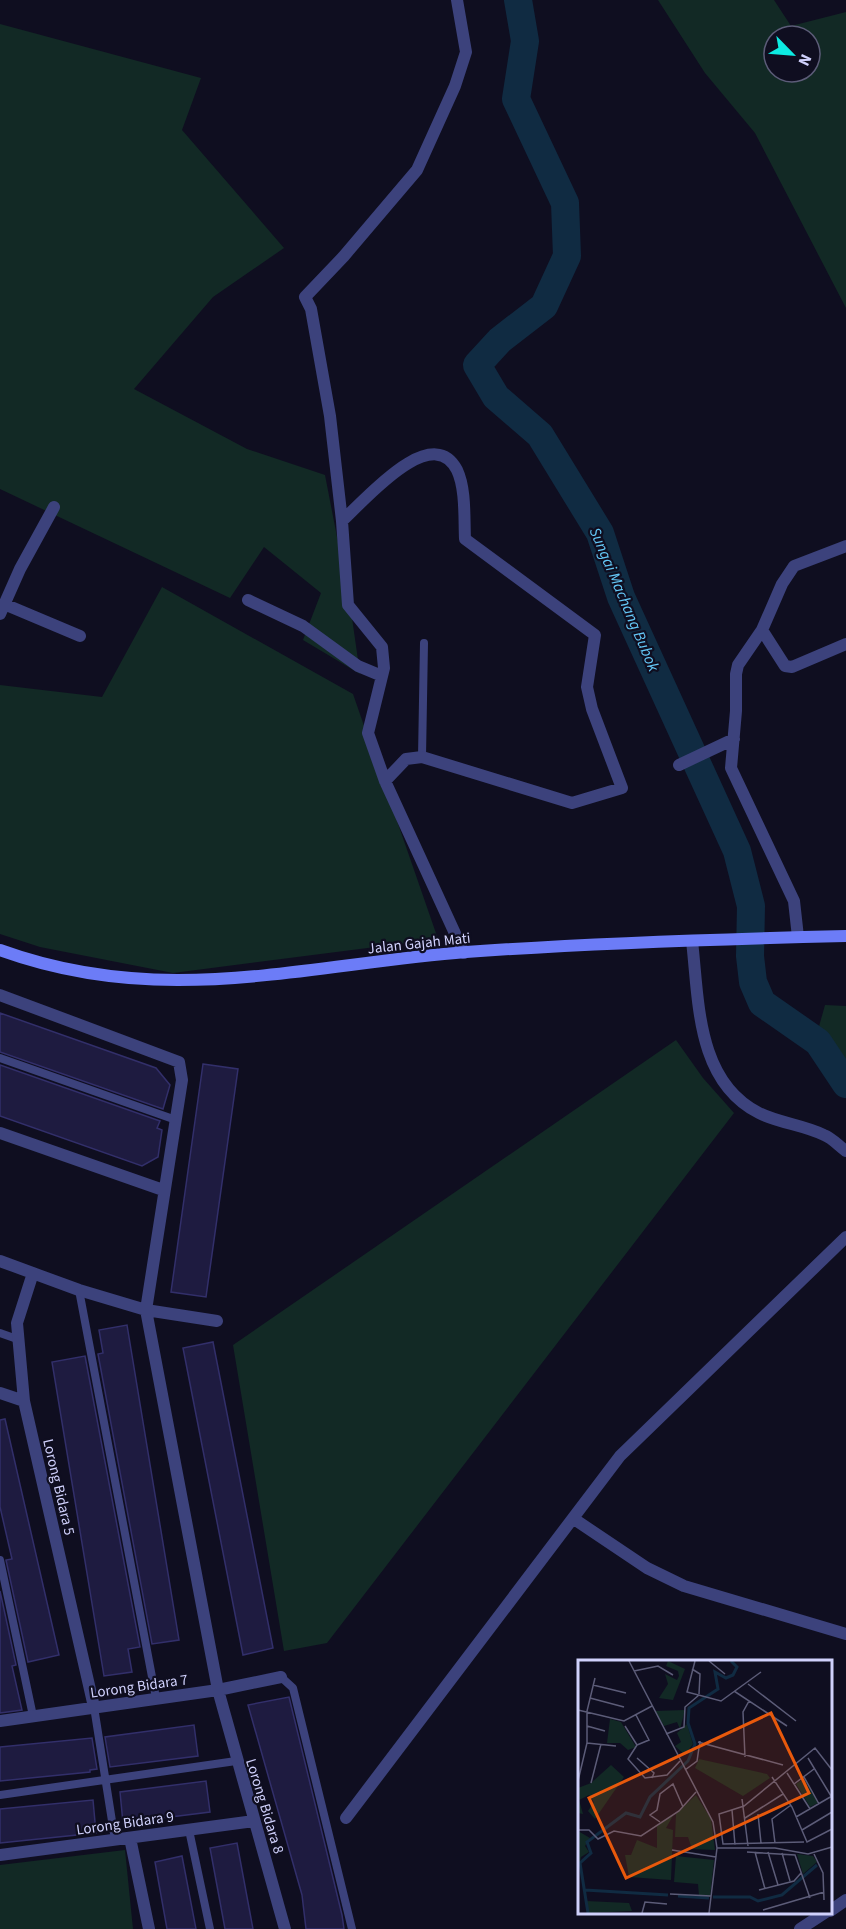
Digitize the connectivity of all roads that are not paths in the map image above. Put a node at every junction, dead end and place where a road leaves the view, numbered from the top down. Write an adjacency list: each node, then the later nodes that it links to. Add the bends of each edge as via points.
1 (457, 0): 3 (street, via 466,52 417,170 305,297 311,309 328,401)
2 (54, 507): 6 (street)
3 (342, 521): 11 (street, via 348,605 382,647); 13 (street, via 414,457 442,454 457,470 465,539 595,635 587,687 622,788 572,803)
4 (846, 546): 7 (street, via 794,566)
5 (249, 600): 11 (street, via 303,626 358,666)
6 (2, 609): 8 (street)
7 (762, 630): 10 (street, via 785,666 792,667); 12 (street, via 738,665)
8 (80, 636)
9 (424, 643): 13 (lane)
10 (846, 644)
11 (382, 676): 15 (street, via 368,733)
12 (734, 739): 14 (street); 17 (street, via 731,768 794,901)
13 (422, 757): 15 (street, via 406,759)
14 (679, 765)
15 (385, 781): 20 (street)
16 (846, 936): 17 (main road, Jalan Gajah Mati)
17 (798, 937): 18 (main road, Jalan Gajah Mati)
18 (692, 941): 20 (main road, Jalan Gajah Mati); 25 (street, via 702,1030 709,1057 727,1086 744,1104 760,1113 825,1135)
19 (0, 950): 20 (main road, Jalan Gajah Mati, via 62,968 132,980 174,982 251,979)
20 (464, 952)
21 (0, 995): 23 (street, Lorong Bidara 8, via 179,1062 182,1080)
22 (0, 1058): 23 (lane)
23 (176, 1120): 26 (street, Lorong Bidara 8)
24 (0, 1134): 26 (street)
25 (846, 1151)
26 (163, 1190): 31 (street, Lorong Bidara 8)
27 (846, 1237): 37 (street, via 620,1456)
28 (0, 1261): 29 (street)
29 (33, 1273): 30 (street); 34 (street, Lorong Bidara 5, via 17,1323)
30 (79, 1290): 31 (street); 42 (lane)
31 (146, 1310): 32 (street); 41 (street, Lorong Bidara 8)
32 (217, 1321)
33 (0, 1334): 34 (lane)
34 (16, 1339): 36 (street, Lorong Bidara 5)
35 (0, 1393): 36 (street)
36 (24, 1401): 43 (street, Lorong Bidara 5)
37 (574, 1518): 39 (street, via 647,1568 684,1586); 49 (street)
38 (0, 1560): 44 (lane)
39 (846, 1634)
40 (281, 1677): 41 (street, Lorong Bidara 7); 61 (lane, via 293,1688)
41 (218, 1690): 42 (street, Lorong Bidara 7); 46 (street, Lorong Bidara 8)
42 (156, 1698): 43 (street, Lorong Bidara 7)
43 (94, 1707): 44 (street, Lorong Bidara 7); 47 (lane)
44 (33, 1716): 45 (street, Lorong Bidara 7)
45 (0, 1721)
46 (236, 1761): 47 (lane); 50 (street, Lorong Bidara 8)
47 (105, 1780): 48 (lane); 53 (lane)
48 (0, 1795)
49 (346, 1818)
50 (254, 1821): 51 (street, Lorong Bidara 9); 60 (street, Lorong Bidara 8)
51 (189, 1830): 52 (street, Lorong Bidara 9); 59 (lane)
52 (130, 1838): 53 (street, Lorong Bidara 9); 58 (street)
53 (115, 1840): 54 (street, Lorong Bidara 9)
54 (0, 1855)
55 (846, 1900): 56 (street)
56 (831, 1910)
57 (825, 1914): 62 (street)
58 (149, 1929)
59 (210, 1929)
60 (285, 1929)
61 (352, 1929)
62 (800, 1929)

